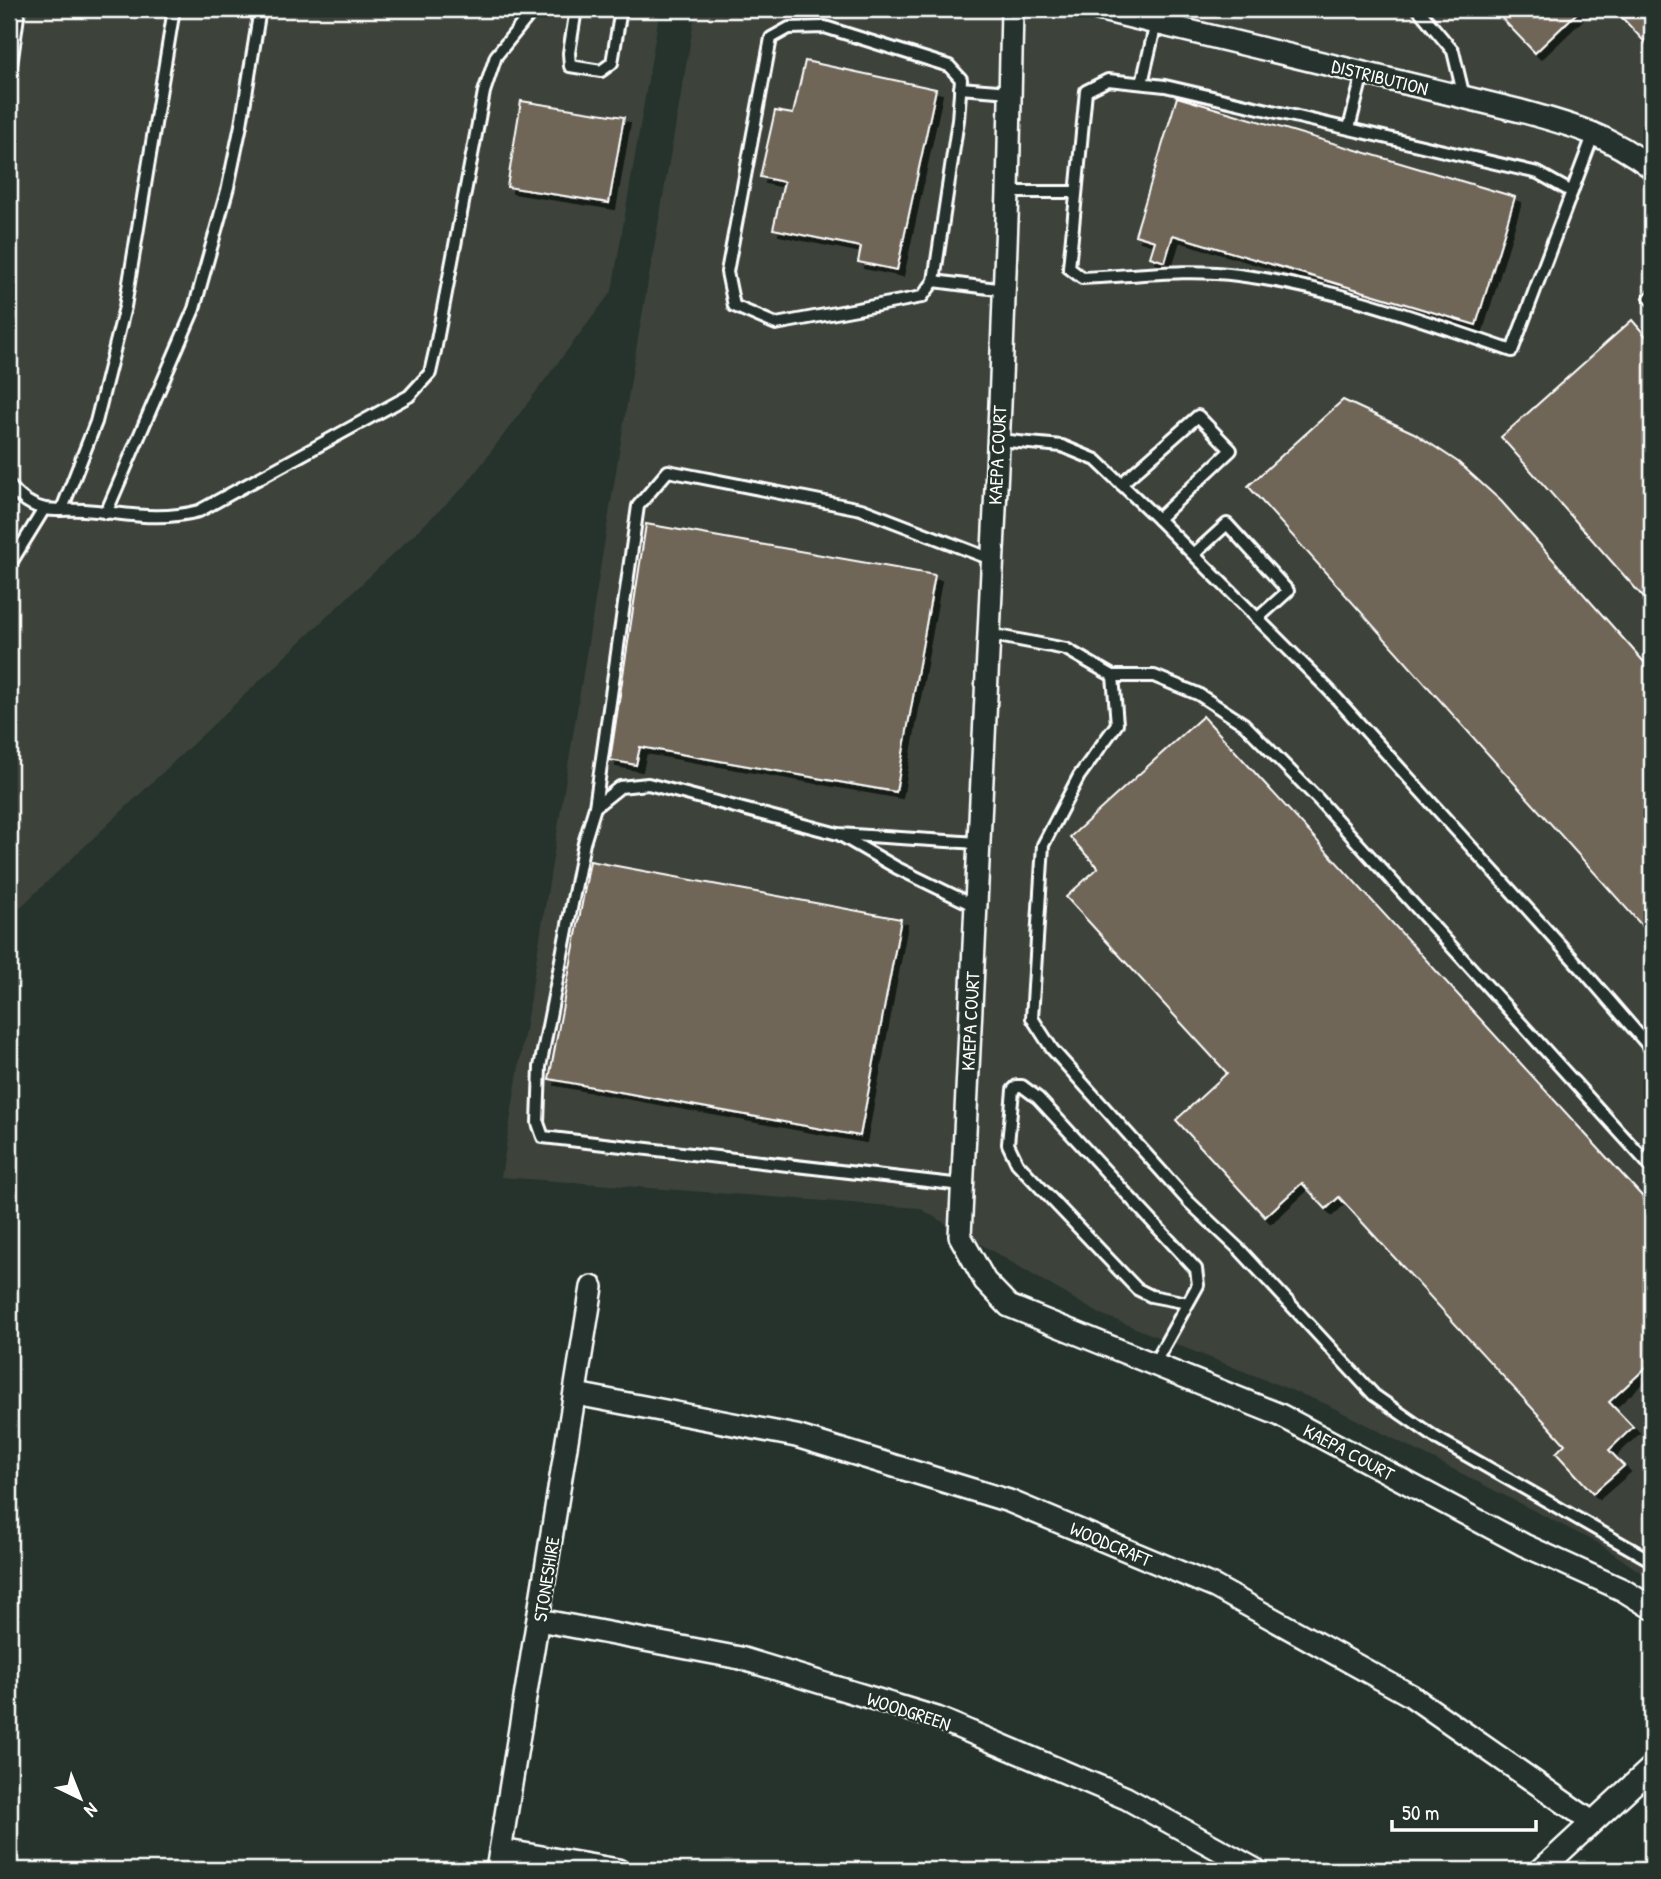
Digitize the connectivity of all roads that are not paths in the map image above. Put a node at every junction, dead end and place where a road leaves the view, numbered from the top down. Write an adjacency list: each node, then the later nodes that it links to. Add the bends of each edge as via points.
1 (19, 9): 12 (lane)
2 (174, 9): 29 (lane, via 125,307 96,422)
3 (260, 9): 30 (lane, via 242,125 194,309)
4 (534, 9): 30 (lane, via 496,56 484,92 430,373 410,396 199,510 175,517)
5 (576, 9): 6 (lane, via 570,66 601,71 612,63)
6 (621, 9)
7 (1012, 9): 15 (street, KAEPA COURT)
8 (1098, 9): 10 (street, DISTRIBUTION)
9 (1418, 9): 16 (lane, via 1453,51)
10 (1156, 23): 11 (street, DISTRIBUTION); 13 (lane)
11 (1363, 73): 16 (street, DISTRIBUTION); 17 (lane)
12 (9, 79)
13 (1142, 83): 17 (lane); 21 (lane, via 1108,80 1086,91)
14 (960, 88): 15 (lane); 23 (lane); 23 (lane, via 961,79 949,66 825,27 789,28 771,38 727,272 734,306 776,324 922,297)
15 (1010, 92): 20 (street, KAEPA COURT)
16 (1464, 97): 18 (street, DISTRIBUTION)
17 (1349, 128): 22 (lane, via 1538,173)
18 (1594, 134): 19 (street, DISTRIBUTION, via 1628,150); 22 (lane)
19 (1652, 169)
20 (1008, 192): 21 (lane); 24 (street, KAEPA COURT)
21 (1076, 192): 22 (lane, via 1069,268 1082,278 1208,273 1256,278 1362,301 1512,351)
22 (1572, 192)
23 (934, 281): 24 (lane)
24 (1005, 290): 25 (street, KAEPA COURT)
25 (998, 440): 26 (lane, via 1062,446 1096,460); 33 (street, KAEPA COURT)
26 (1121, 484): 31 (lane); 31 (lane, via 1198,416 1231,450)
27 (9, 485): 28 (lane, via 20,497)
28 (44, 509): 29 (lane); 34 (lane)
29 (62, 509): 30 (lane)
30 (106, 513)
31 (1158, 519): 32 (lane)
32 (1194, 554): 35 (lane); 35 (lane, via 1227,524 1288,591)
33 (991, 559): 36 (street, KAEPA COURT); 38 (lane, via 860,509 668,471 638,506)
34 (9, 566)
35 (1258, 618): 42 (lane, via 1328,689)
36 (988, 635): 37 (lane, via 1066,649); 40 (street, KAEPA COURT)
37 (1113, 676): 43 (lane, via 1154,676 1198,694 1244,724 1318,799); 49 (lane, via 1116,724 1079,776 1043,845 1032,1018 1052,1049 1189,1202 1241,1251 1374,1395 1436,1438)
38 (595, 807): 39 (lane, via 620,787 648,785); 44 (lane, via 540,1067 538,1123 543,1137)
39 (838, 834): 40 (lane); 41 (lane)
40 (978, 844): 41 (street, KAEPA COURT)
41 (975, 906): 44 (street, KAEPA COURT)
42 (1652, 1050)
43 (1652, 1168)
44 (962, 1185): 47 (street, KAEPA COURT, via 960,1236 985,1281 1009,1306)
45 (592, 1287): 48 (street, STONESHIRE)
46 (1188, 1303): 46 (lane, via 1199,1277 1188,1257 1038,1098 1017,1086 1008,1144 1017,1163 1137,1289); 47 (lane)
47 (1154, 1364): 50 (street, KAEPA COURT, via 1280,1415)
48 (576, 1394): 51 (street, STONESHIRE); 53 (street, WOODCRAFT, via 796,1436 1009,1501 1125,1549 1215,1587 1410,1695)
49 (1652, 1561)
50 (1652, 1608)
51 (539, 1619): 54 (street, STONESHIRE); 56 (street, WOODGREEN, via 740,1658 937,1718 1126,1798)
52 (1652, 1767): 53 (street)
53 (1592, 1822): 57 (street)
54 (499, 1860): 55 (street)
55 (618, 1870)
56 (1256, 1870)
57 (1541, 1870)

